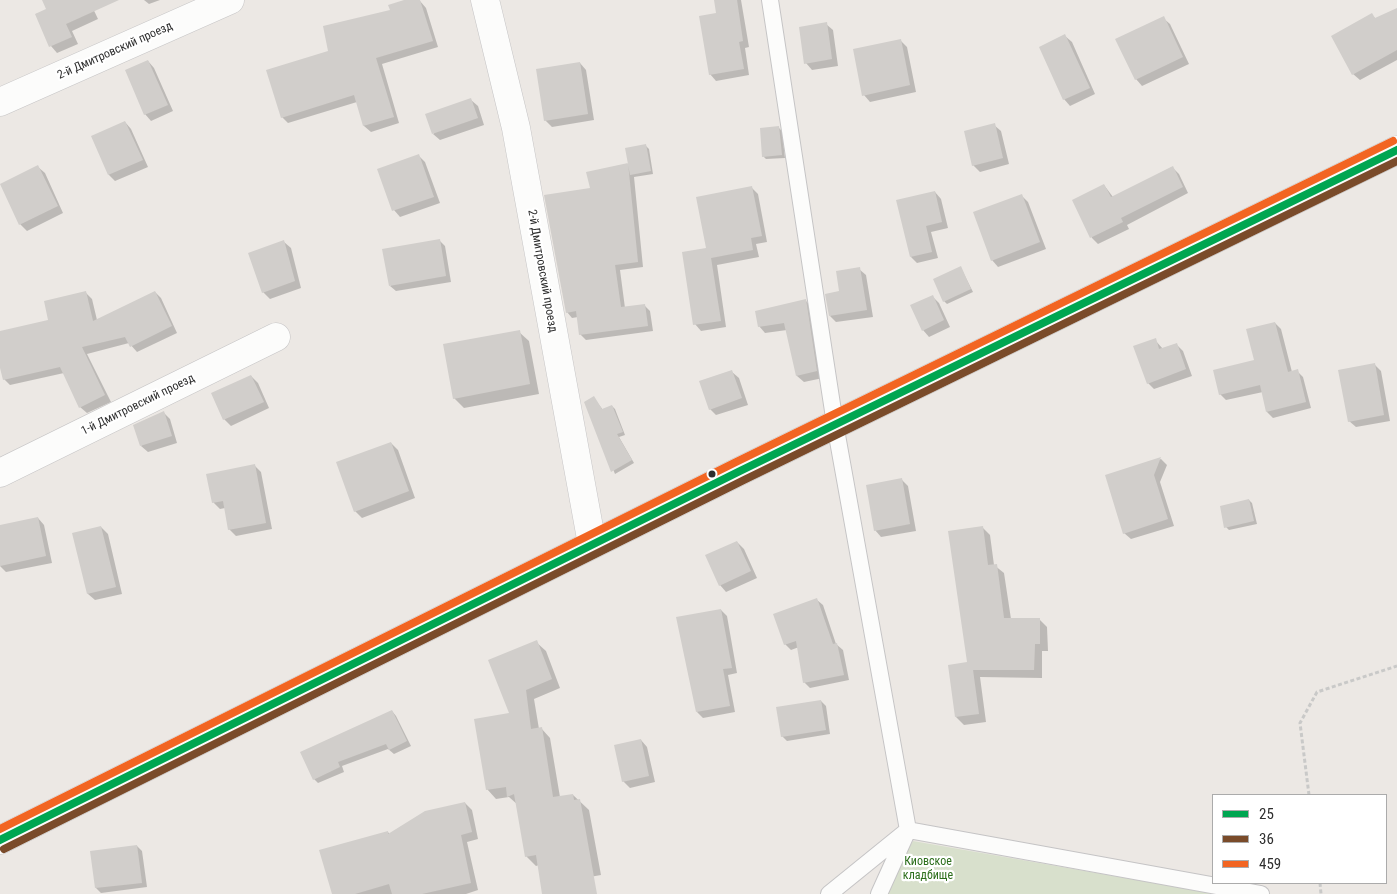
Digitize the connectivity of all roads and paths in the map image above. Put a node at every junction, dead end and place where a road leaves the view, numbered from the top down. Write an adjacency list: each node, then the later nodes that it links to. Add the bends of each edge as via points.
1 (230, 0): 4 (main road, 2-й Дмитровский проезд)
2 (485, 0): 9 (main road, 2-й Дмитровский проезд, via 516,128)
3 (770, 0): 7 (lane)
4 (0, 102)
5 (1397, 150): 7 (main road)
6 (276, 337): 8 (main road, 1-й Дмитровский проезд)
7 (835, 424): 9 (main road); 12 (lane)
8 (0, 473)
9 (592, 544): 13 (main road)
10 (1397, 666): 11 (path, via 1317,692 1300,724)
11 (1309, 794)
12 (908, 830): 14 (lane); 15 (lane); 16 (lane)
13 (0, 840)
14 (829, 894)
15 (879, 894)
16 (1261, 894)

